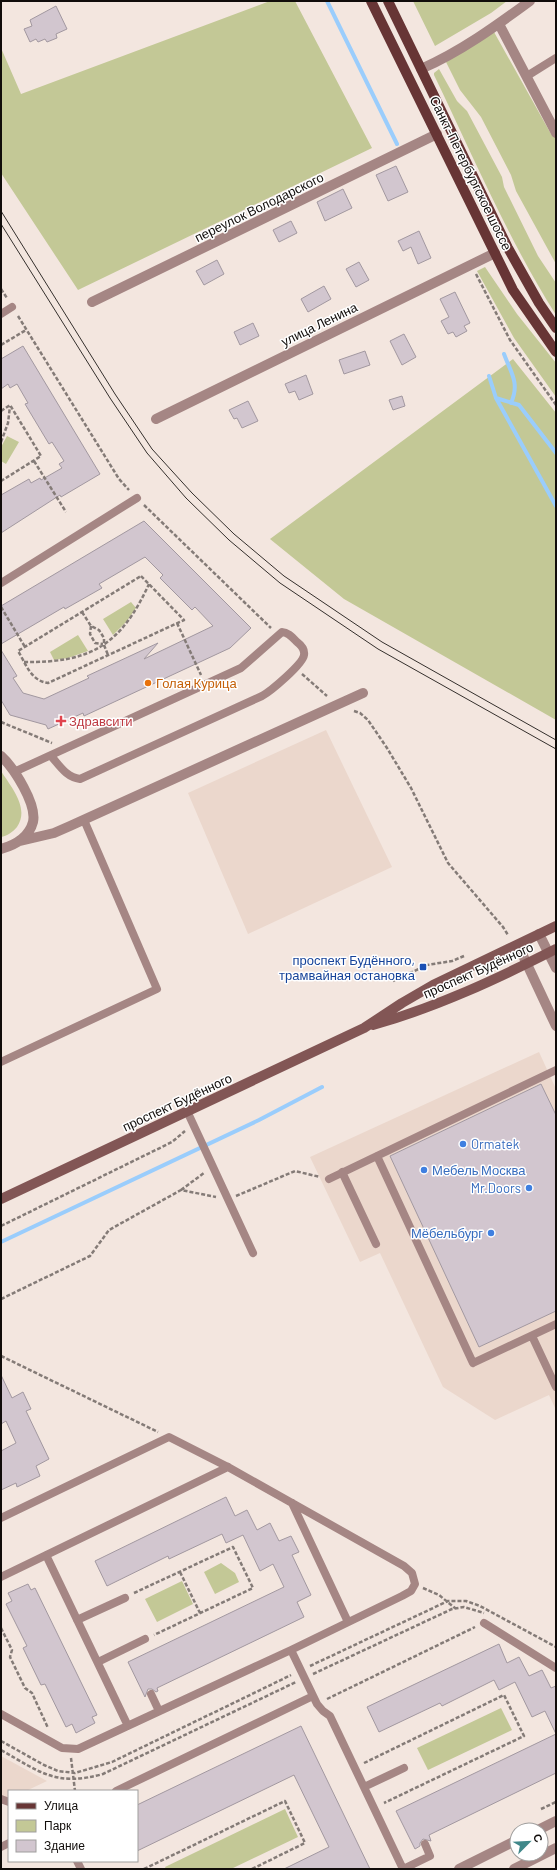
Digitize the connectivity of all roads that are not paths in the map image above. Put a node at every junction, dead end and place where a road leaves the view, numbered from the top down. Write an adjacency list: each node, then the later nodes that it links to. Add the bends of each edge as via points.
1 (371, 1): 9 (main road, Санкт-Петербургское шоссе)
2 (388, 1): 6 (main road, Санкт-Петербургское шоссе)
3 (530, 1): 4 (street)
4 (499, 24): 6 (street, via 439,61); 7 (street)
5 (556, 58): 7 (lane)
6 (421, 69): 14 (main road, Санкт-Петербургское шоссе, via 508,248)
7 (527, 76): 8 (street)
8 (556, 133)
9 (438, 134): 10 (main road, Санкт-Петербургское шоссе); 11 (street, переулок Володарского)
10 (494, 253): 15 (main road, Санкт-Петербургское шоссе, via 513,290); 16 (street, улица Ленина)
11 (92, 302)
12 (12, 307): 13 (lane)
13 (1, 314)
14 (556, 328)
15 (556, 352)
16 (156, 419)
17 (138, 498): 18 (lane)
18 (1, 583)
19 (363, 693): 23 (street)
20 (1, 756): 22 (street)
21 (51, 756): 21 (lane, via 241,668 282,632 288,633 303,648 302,660 279,684 262,696 80,779 67,774); 22 (lane)
22 (14, 772): 24 (street, via 32,810 33,822)
23 (84, 820): 24 (street, via 54,833); 34 (lane, via 157,989)
24 (20, 841): 25 (street)
25 (1, 850)
26 (556, 926): 27 (main road, проспект Будённого)
27 (539, 934): 28 (main road, проспект Будённого); 29 (street)
28 (518, 945): 30 (street); 33 (main road, проспект Будённого, via 433,985)
29 (552, 951): 30 (main road, проспект Будённого); 31 (street)
30 (527, 964): 32 (street); 33 (main road, проспект Будённого, via 407,1015)
31 (556, 968)
32 (556, 1026)
33 (364, 1028): 36 (main road, проспект Будённого)
34 (1, 1062)
35 (556, 1070): 37 (lane)
36 (187, 1111): 40 (main road, проспект Будённого); 42 (lane)
37 (377, 1156): 38 (lane); 44 (lane, via 473,1363)
38 (342, 1172): 39 (lane); 41 (lane)
39 (329, 1179)
40 (1, 1199)
41 (376, 1244)
42 (253, 1253)
43 (556, 1324): 44 (lane)
44 (532, 1336): 45 (lane)
45 (556, 1387)
46 (228, 1467): 47 (lane); 48 (lane, via 169,1437); 49 (lane)
47 (292, 1503): 53 (lane); 53 (lane, via 404,1566 412,1573 415,1584 411,1591)
48 (1, 1518)
49 (46, 1555): 50 (lane); 52 (lane)
50 (1, 1577)
51 (125, 1598): 52 (lane)
52 (77, 1620): 57 (lane)
53 (348, 1622): 56 (lane)
54 (484, 1623): 58 (lane)
55 (145, 1639): 57 (lane)
56 (291, 1650): 60 (lane); 61 (lane)
57 (98, 1662): 63 (lane)
58 (556, 1668)
59 (151, 1694): 61 (lane)
60 (315, 1700): 65 (lane, via 330,1716); 66 (lane)
61 (160, 1711): 63 (lane)
62 (1, 1714): 63 (lane, via 56,1745 70,1750 78,1749)
63 (128, 1726)
64 (404, 1768): 65 (lane)
65 (364, 1787): 70 (lane)
66 (118, 1790)
67 (424, 1844): 70 (lane, via 430,1856)
68 (509, 1844): 71 (street)
69 (556, 1848): 72 (street)
70 (403, 1869)
71 (460, 1869)
72 (514, 1869)

